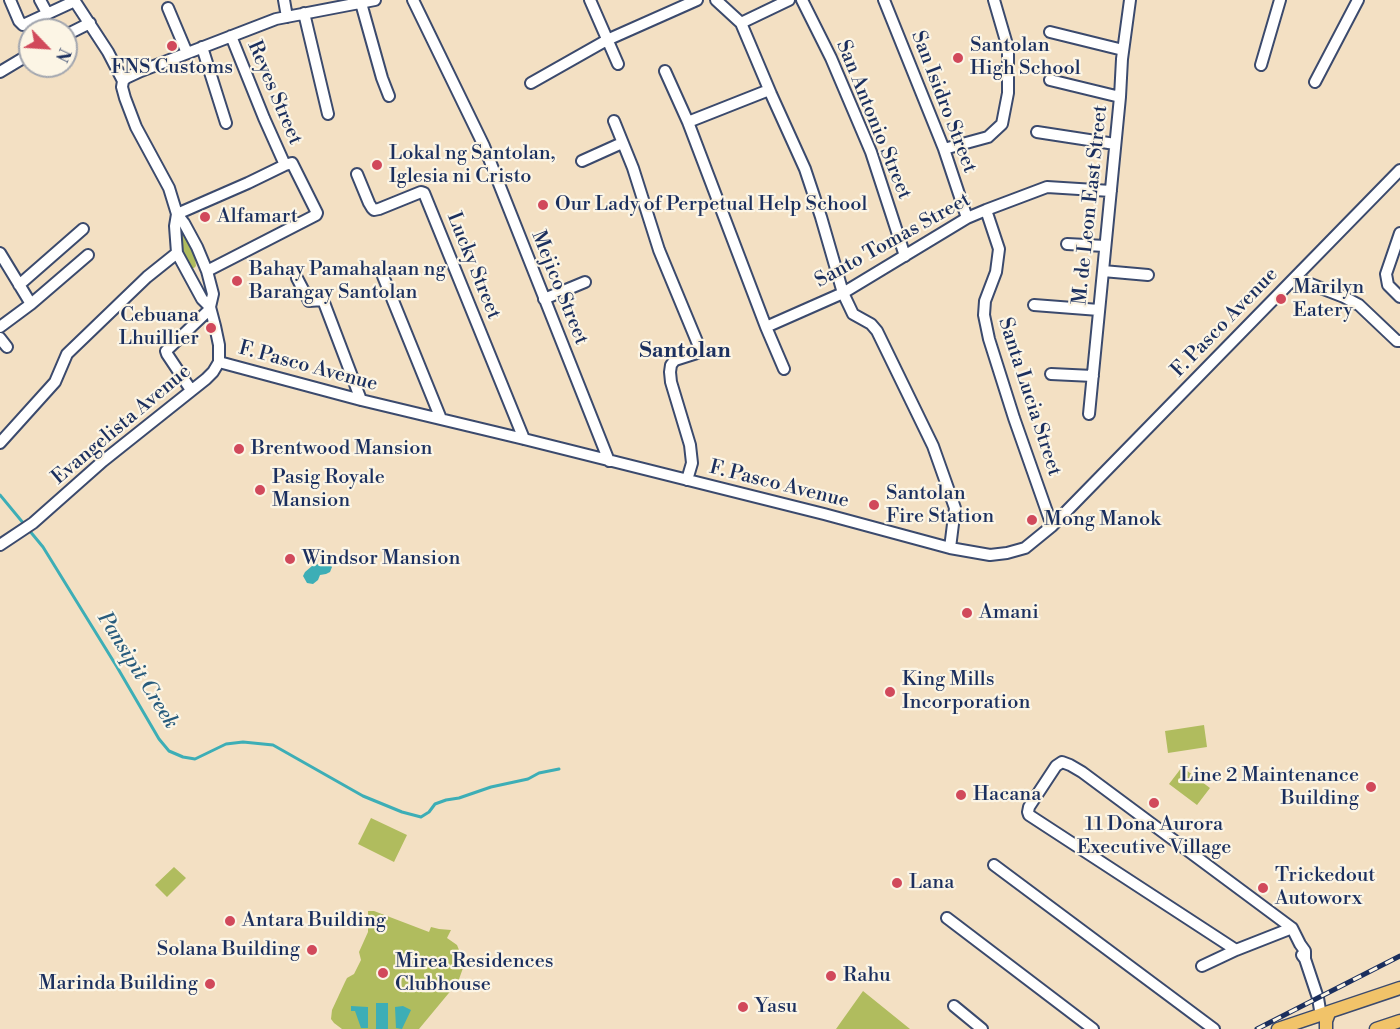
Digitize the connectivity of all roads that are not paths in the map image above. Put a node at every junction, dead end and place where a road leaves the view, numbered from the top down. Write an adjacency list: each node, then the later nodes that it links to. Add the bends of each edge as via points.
1 (10, 0): 19 (street, via 23,25)
2 (40, 0): 19 (street)
3 (284, 0): 21 (street)
4 (375, 0): 17 (street)
5 (413, 0): 77 (street, Mejico Street, via 484,146)
6 (590, 0): 27 (street)
7 (697, 0): 27 (street)
8 (717, 0): 23 (street)
9 (789, 0): 23 (street)
10 (802, 0): 66 (street, San Antonio Street, via 871,152)
11 (884, 0): 50 (street, San Isidro Street)
12 (994, 0): 50 (street, via 1008,48 1008,93 1002,124 988,137)
13 (1130, 0): 29 (street, M. de Leon East Street)
14 (1280, 0): 33 (street)
15 (1358, 0): 38 (street)
16 (74, 1): 19 (street); 22 (street, Evangelista Avenue)
17 (361, 3): 20 (street); 41 (street)
18 (168, 8): 30 (street)
19 (47, 13)
20 (304, 13): 21 (street); 43 (street)
21 (287, 17): 26 (street)
22 (90, 23): 24 (street); 37 (street, Evangelista Avenue)
23 (741, 24): 40 (street)
24 (78, 29)
25 (1050, 32): 29 (street)
26 (231, 36): 28 (street); 52 (street, Reyes Street)
27 (607, 40): 32 (street); 39 (street)
28 (202, 47): 30 (street); 46 (street)
29 (1123, 50): 42 (street, M. de Leon East Street)
30 (187, 53): 37 (street)
31 (18, 61): 35 (street)
32 (618, 64)
33 (1261, 65)
34 (665, 70): 45 (street)
35 (0, 72)
36 (1050, 80): 42 (street)
37 (123, 81): 57 (street, Evangelista Avenue, via 133,120 169,188)
38 (1315, 82)
39 (531, 83)
40 (769, 90): 45 (street); 75 (street, via 805,169)
41 (389, 96)
42 (1120, 97): 49 (street, M. de Leon East Street)
43 (328, 114)
44 (614, 121): 48 (street)
45 (688, 122): 83 (street)
46 (226, 123)
47 (1037, 132): 49 (street)
48 (622, 143): 51 (street); 96 (street, via 699,349 675,360 670,372 690,445 692,463)
49 (1114, 144): 55 (street, M. de Leon East Street)
50 (944, 149): 58 (street, San Isidro Street)
51 (582, 161)
52 (285, 165): 57 (street); 67 (street, Reyes Street, via 292,163 316,215)
53 (1400, 170): 72 (street, F. Pasco Avenue)
54 (357, 174): 93 (street, Lucky Street, via 374,210 424,194)
55 (1111, 191): 56 (street, Santo Tomas Street, via 1047,187); 62 (street, M. de Leon East Street)
56 (986, 210): 58 (street, Santo Tomas Street); 97 (street, Santa Lucia Street, via 999,245 996,272 985,301 989,339)
57 (177, 214): 64 (street, Evangelista Avenue); 67 (street, Evangelista Avenue)
58 (967, 218): 66 (street, Santo Tomas Street)
59 (83, 230): 74 (street)
60 (1400, 233): 76 (street, via 1386,274 1389,285)
61 (1067, 244): 62 (street)
62 (1105, 246): 68 (street, M. de Leon East Street)
63 (0, 253): 74 (street)
64 (177, 253): 78 (street, Evangelista Avenue); 94 (street, via 67,354 55,382)
65 (88, 255): 79 (street)
66 (905, 256): 75 (street, Santo Tomas Street)
67 (207, 271): 78 (street, Evangelista Avenue)
68 (1103, 271): 69 (street); 81 (street, M. de Leon East Street)
69 (1148, 274)
70 (384, 276): 92 (street)
71 (297, 278): 90 (street, via 309,301 323,300)
72 (1295, 278): 84 (street, via 1359,305); 97 (street, F. Pasco Avenue)
73 (585, 282): 77 (street)
74 (19, 285): 79 (street)
75 (843, 293): 83 (street, Santo Tomas Street); 99 (street, via 853,314 877,331 933,446 955,508)
76 (1400, 297)
77 (544, 299): 95 (street, Mejico Street)
78 (209, 302): 85 (street, Evangelista Avenue); 89 (street, via 166,351)
79 (31, 304): 82 (street)
80 (1034, 305): 81 (street)
81 (1099, 310): 88 (street, M. de Leon East Street)
82 (0, 327)
83 (766, 327): 86 (street)
84 (1399, 341)
85 (219, 362): 89 (street, Evangelista Avenue); 90 (street, F. Pasco Avenue)
86 (784, 369)
87 (1051, 374): 88 (street)
88 (1093, 376): 91 (street, M. de Leon East Street)
89 (191, 390): 98 (street, Evangelista Avenue, via 33,523)
90 (361, 400): 92 (street, F. Pasco Avenue)
91 (1089, 414)
92 (441, 419): 93 (street, F. Pasco Avenue)
93 (524, 439): 95 (street, F. Pasco Avenue)
94 (0, 443)
95 (609, 461): 96 (street, F. Pasco Avenue)
96 (687, 480): 99 (street, F. Pasco Avenue)
97 (1053, 526): 99 (street, F. Pasco Avenue, via 1024,548 1007,553 990,555)
98 (0, 545)
99 (950, 548)
100 (994, 865): 111 (street)
101 (947, 918): 110 (street)
102 (1292, 927): 103 (street); 103 (street, via 1082,772 1062,762 1056,766 1029,807 1029,815); 107 (street, via 1305,951)
103 (1236, 950): 104 (street)
104 (1202, 966)
105 (1400, 988): 107 (main road)
106 (954, 1006): 109 (street)
107 (1320, 1016): 112 (main road); 113 (main road, via 1317,1024); 114 (main road, via 1326,1021)
108 (1400, 1021): 115 (main road)
109 (982, 1029)
110 (1093, 1029)
111 (1214, 1029)
112 (1278, 1029)
113 (1321, 1029)
114 (1326, 1029)
115 (1376, 1029)

